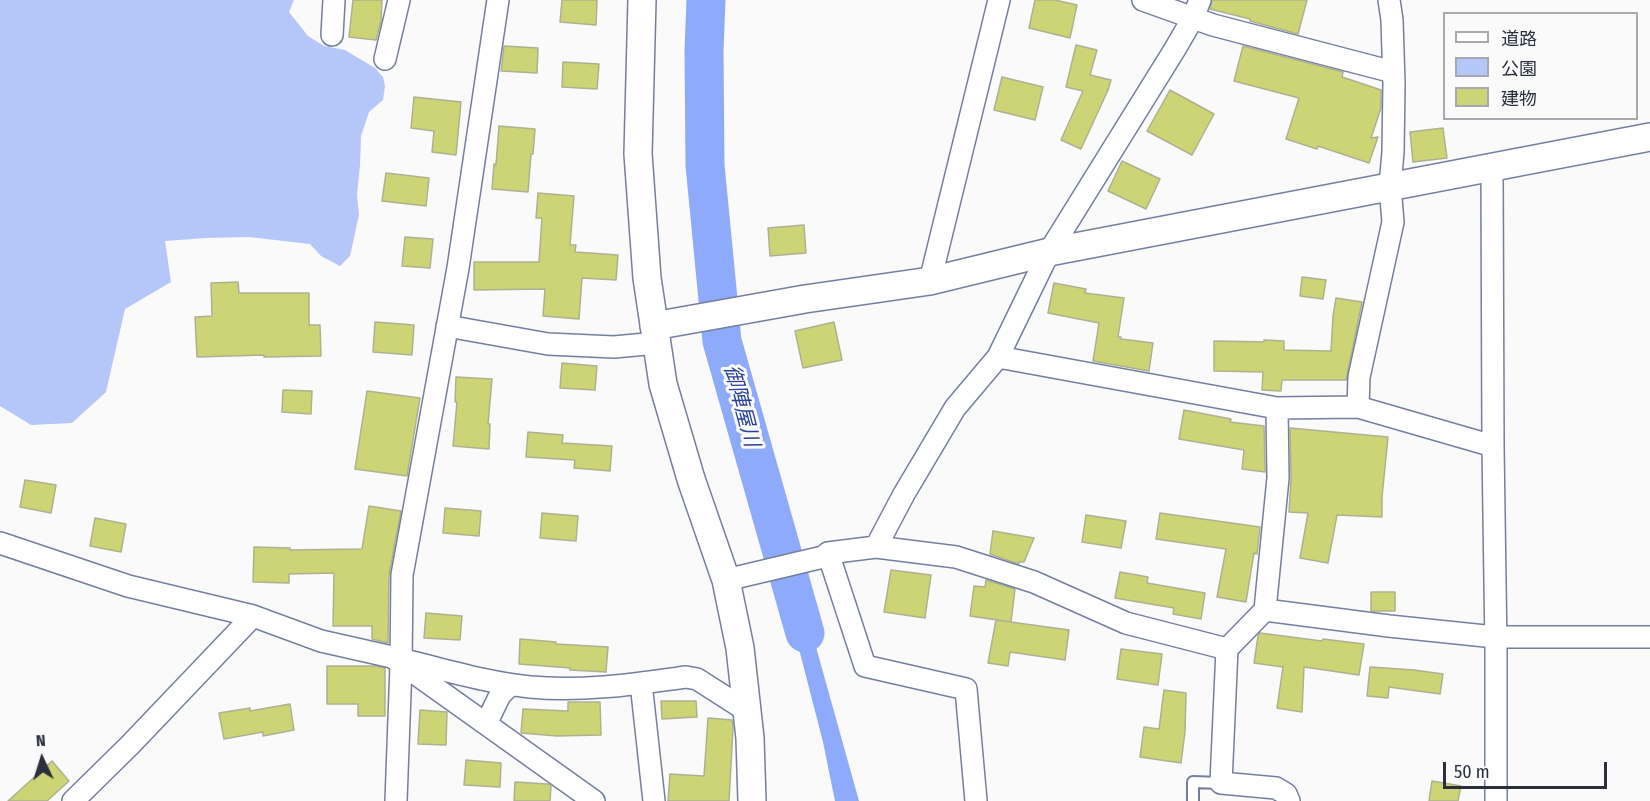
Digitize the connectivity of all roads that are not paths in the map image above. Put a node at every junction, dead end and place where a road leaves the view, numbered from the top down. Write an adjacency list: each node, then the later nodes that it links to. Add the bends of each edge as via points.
1 (334, 0): 9 (street)
2 (399, 0): 10 (street)
3 (498, 0): 17 (street)
4 (642, 0): 18 (street, via 638,153 647,278)
5 (999, 0): 16 (street)
6 (1143, 0): 8 (street)
7 (1389, 0): 11 (street)
8 (1197, 9): 11 (street, via 1213,25); 15 (street)
9 (332, 35)
10 (385, 59)
11 (1393, 72): 14 (street)
12 (1650, 137): 13 (street)
13 (1492, 168): 14 (street); 22 (street)
14 (1390, 186): 15 (street); 20 (street, via 1393,222 1359,378)
15 (1049, 252): 16 (street); 19 (street)
16 (930, 281): 18 (street, via 805,299)
17 (447, 326): 18 (street, via 548,344 614,347); 32 (street, via 402,575)
18 (663, 330): 26 (street, via 663,384 691,479)
19 (998, 357): 21 (street); 24 (street, via 955,408)
20 (1358, 407): 21 (street); 22 (street)
21 (1277, 408): 27 (street, via 1278,478)
22 (1493, 446): 29 (street)
23 (0, 543): 28 (street, via 128,586)
24 (876, 547): 25 (street); 31 (street, via 956,557 1034,582 1126,623)
25 (826, 555): 26 (street); 43 (street, via 865,666 966,689)
26 (734, 578): 35 (street)
27 (1265, 610): 29 (street); 31 (street)
28 (253, 616): 32 (street, via 321,641); 39 (street)
29 (1495, 637): 30 (street); 46 (street)
30 (1650, 637)
31 (1227, 649): 37 (street)
32 (401, 662): 34 (street); 36 (street); 40 (street)
33 (641, 683): 34 (street, via 566,690); 35 (street, via 697,679); 41 (street)
34 (510, 685): 36 (street, via 500,695)
35 (747, 711): 42 (street)
36 (486, 724): 38 (street)
37 (1221, 783): 44 (lane, via 1193,782); 45 (street, via 1276,788)
38 (585, 798)
39 (73, 801)
40 (396, 801)
41 (654, 801)
42 (752, 801)
43 (976, 801)
44 (1193, 801)
45 (1289, 801)
46 (1496, 801)

